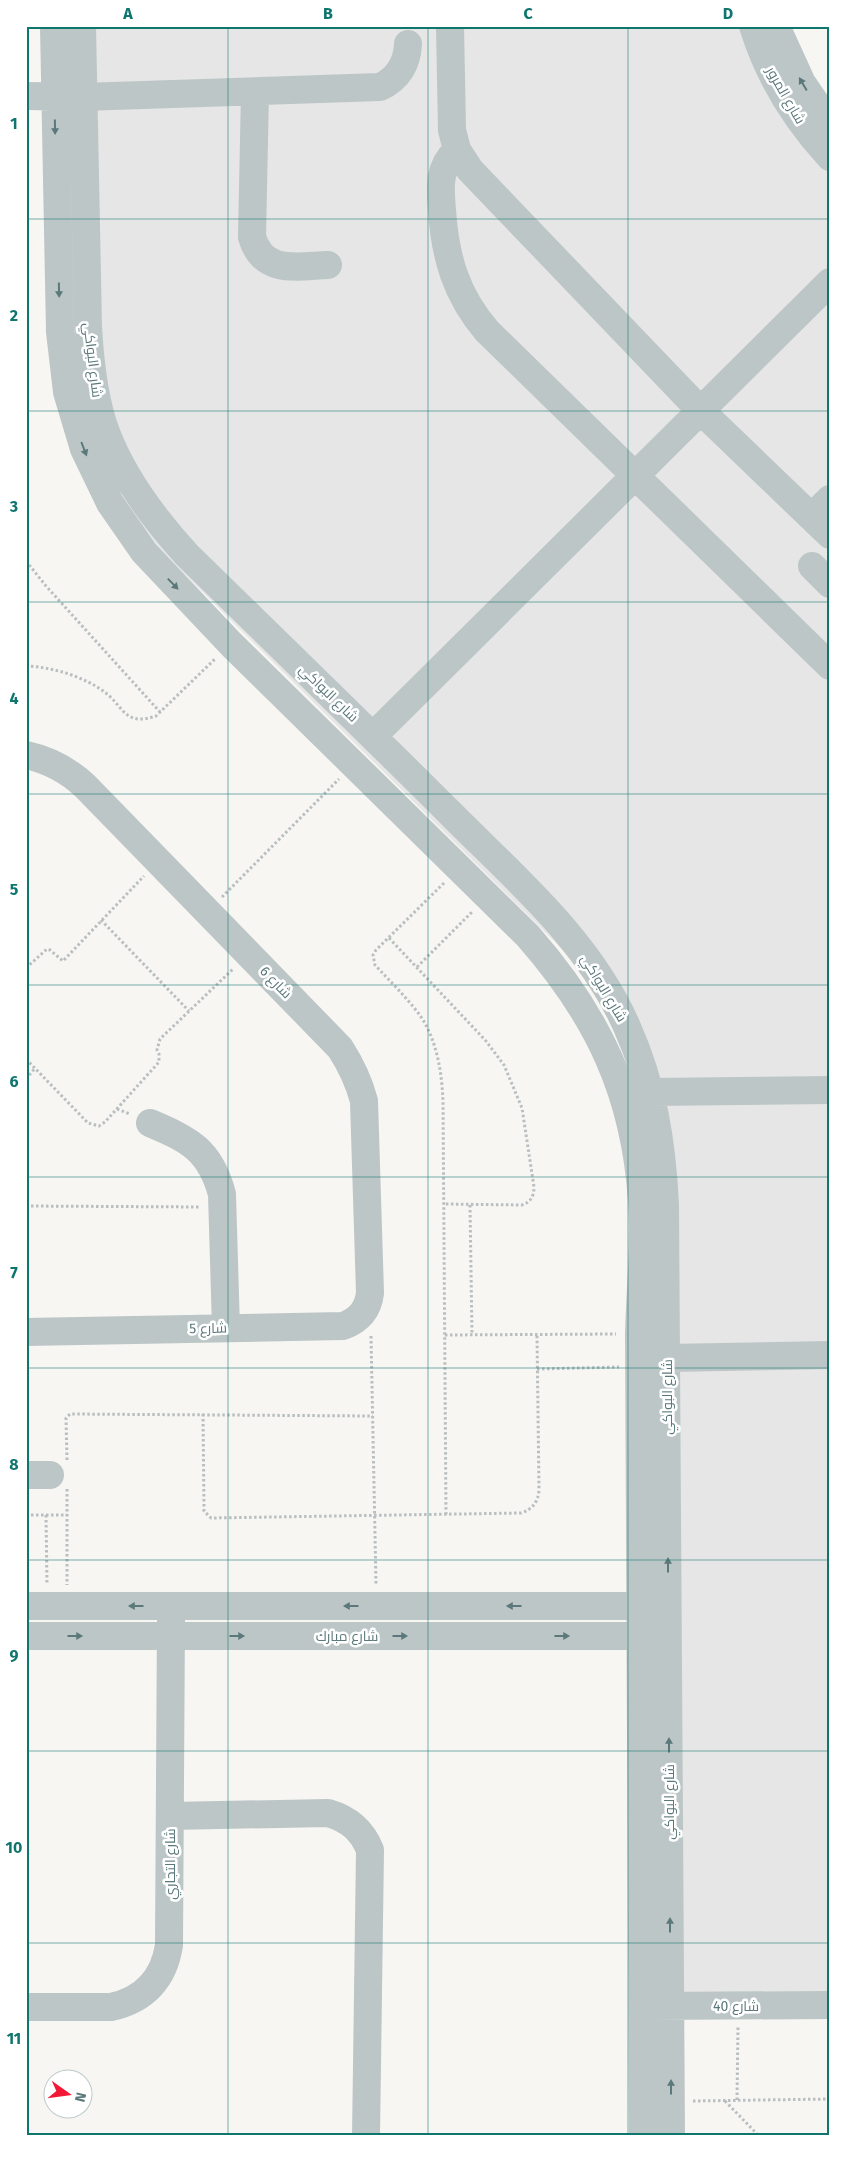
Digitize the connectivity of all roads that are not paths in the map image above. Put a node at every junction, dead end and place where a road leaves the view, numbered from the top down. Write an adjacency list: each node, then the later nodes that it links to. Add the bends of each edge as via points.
1 (54, 26): 9 (street, شارع البواكي)
2 (82, 26): 10 (street, شارع البواكي)
3 (450, 26): 12 (street, via 452,130)
4 (753, 26): 13 (street, شارع المرور, via 783,94 811,136)
5 (776, 26): 11 (street, شارع المرور, one-way to 5, via 802,83)
6 (408, 44): 7 (street, via 400,70 380,87)
7 (255, 92): 10 (street); 14 (street, via 254,245 273,264)
8 (26, 96): 9 (street)
9 (55, 97): 10 (street); 32 (street, شارع البواكي, one-way to 32, via 60,332 74,421 96,477 126,528 151,560 231,644 528,936 556,968 601,1040 617,1079 630,1119 642,1204 640,1366)
10 (82, 97): 20 (street, شارع البواكي, via 88,336 90,363 107,435 141,499 163,528)
11 (830, 124)
12 (457, 150): 16 (street, via 479,181); 17 (street, via 446,163 440,189 446,254 466,303 487,331)
13 (830, 157)
14 (328, 265)
15 (830, 282): 16 (street)
16 (700, 410): 17 (street); 18 (street)
17 (634, 475): 19 (street); 20 (street)
18 (824, 517)
19 (825, 651)
20 (373, 736): 23 (street, شارع البواكي, via 550,913 580,948 606,986 627,1027)
21 (26, 755): 25 (street, شارع 6, via 48,761 74,776 340,1048 352,1067 364,1101)
22 (830, 1090): 23 (street)
23 (651, 1092): 29 (street, شارع البواكي, via 663,1159)
24 (150, 1123): 26 (street, via 182,1137 202,1153 219,1183 223,1207)
25 (370, 1292): 26 (street, شارع 5, via 361,1316 343,1326)
26 (226, 1328): 27 (street, شارع 5)
27 (26, 1332)
28 (830, 1355): 29 (street)
29 (668, 1358): 32 (street, شارع البواكي, one-way to 29)
30 (47, 1606): 31 (street, one-way to 30)
31 (170, 1606): 32 (street, one-way to 31); 34 (street, شارع التجاري)
32 (655, 1606): 35 (street, شارع البواكي); 36 (street, شارع البواكي)
33 (26, 1636): 34 (street, شارع مبارك, one-way to 34)
34 (171, 1636): 35 (street, شارع مبارك, one-way to 35); 37 (street, شارع التجاري)
35 (642, 1636): 36 (street, شارع مبارك); 38 (street, شارع البواكي)
36 (668, 1636): 39 (street, شارع البواكي, one-way to 36)
37 (170, 1816): 41 (street, شارع التجاري, via 170,1945 165,1965 155,1982 135,1999 111,2007); 42 (street, via 328,1813 354,1825 366,1841 370,1850)
38 (643, 2006): 39 (street, شارع 40); 43 (street, شارع البواكي)
39 (670, 2006): 40 (street, شارع 40); 44 (street, شارع البواكي, one-way to 39)
40 (830, 2006)
41 (26, 2007)
42 (366, 2136)
43 (643, 2136)
44 (671, 2136)

